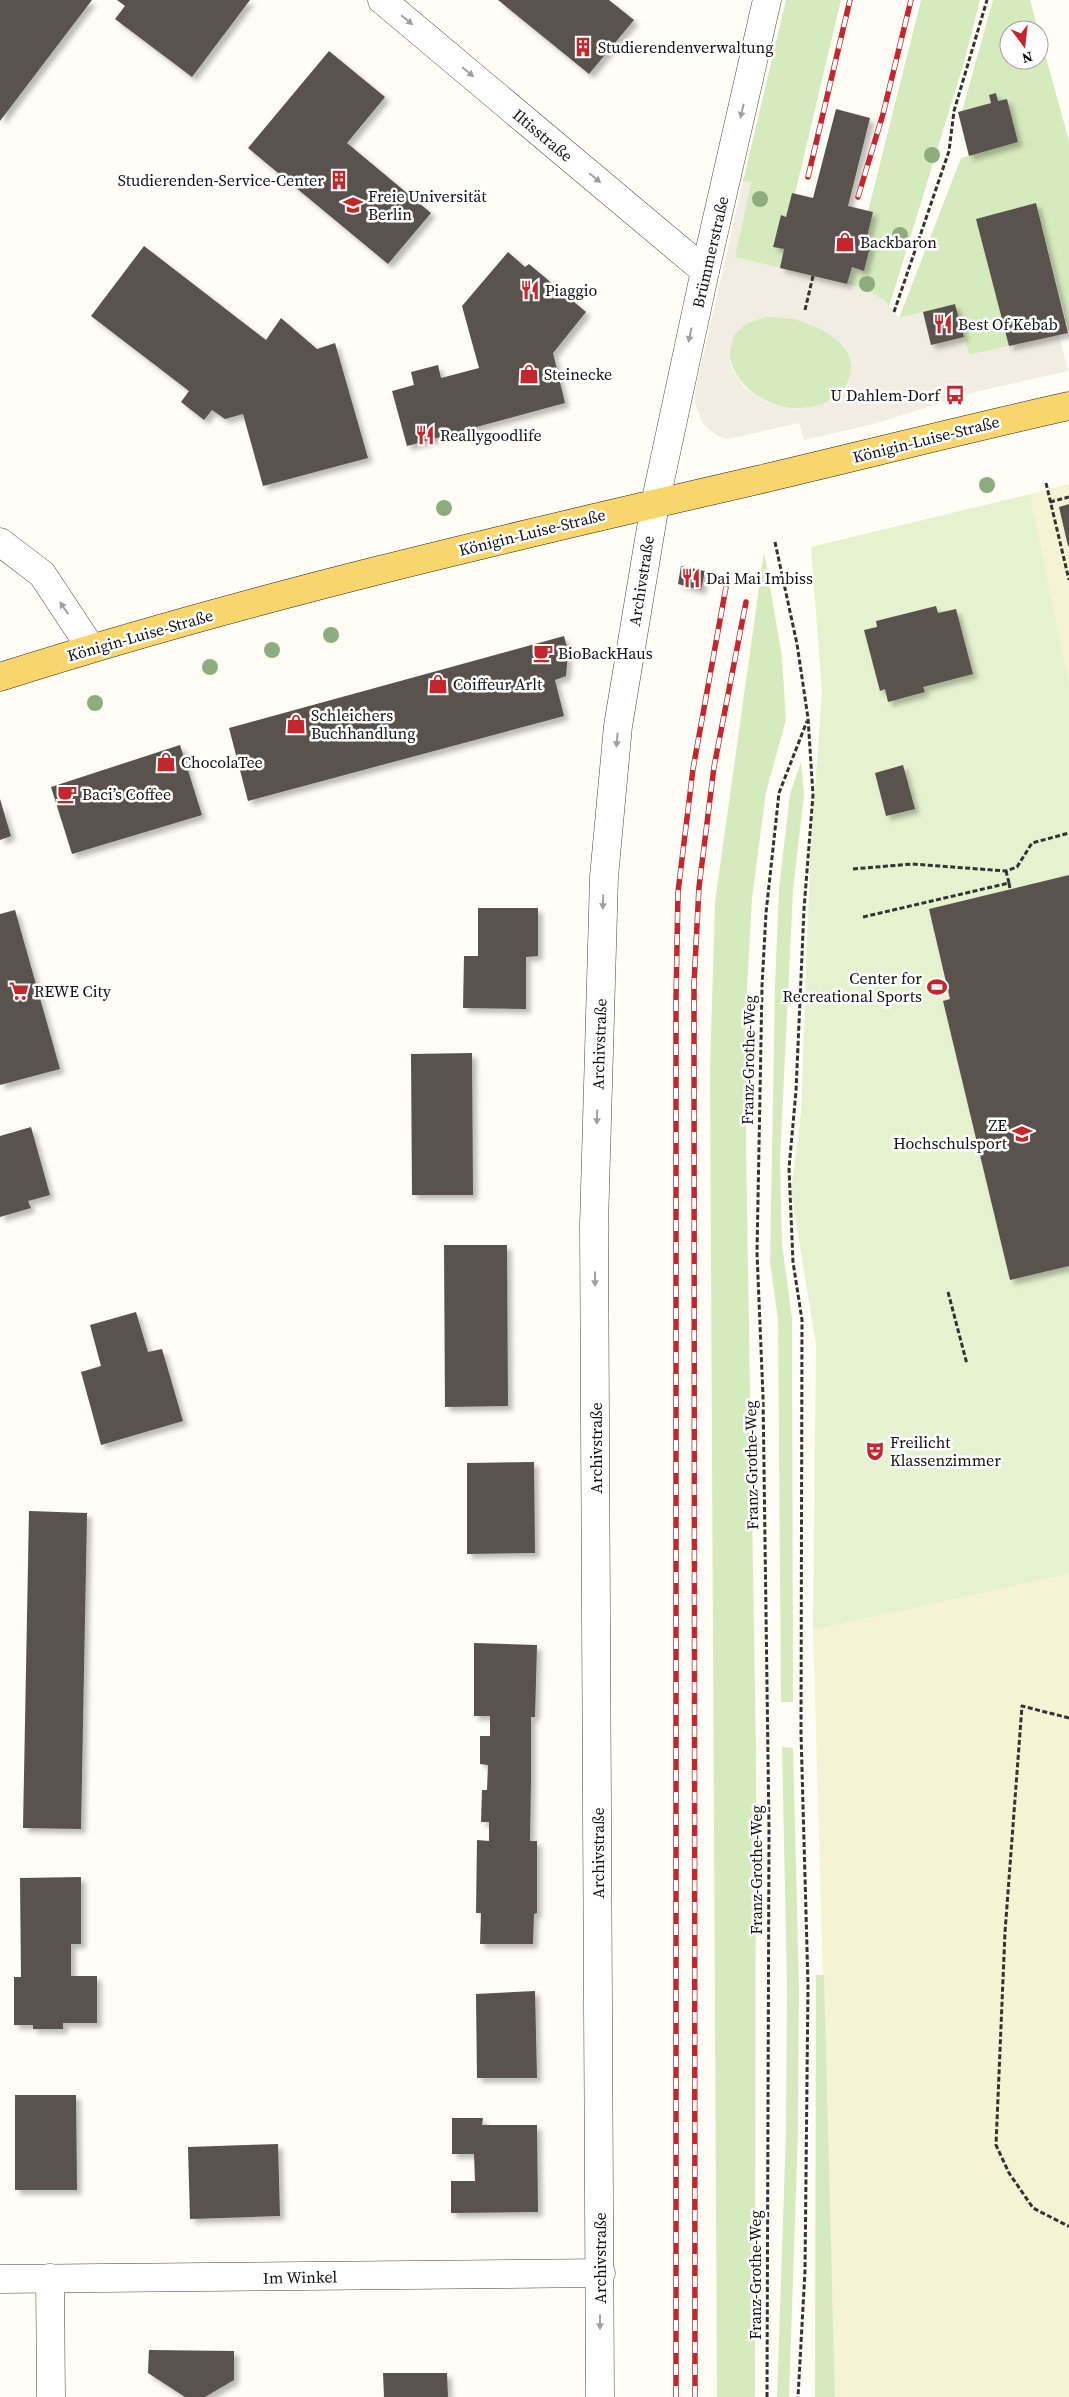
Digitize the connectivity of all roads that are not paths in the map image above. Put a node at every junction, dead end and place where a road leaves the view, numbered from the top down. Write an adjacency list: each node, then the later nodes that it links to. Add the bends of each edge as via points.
1 (382, 0): 3 (street, Iltisstraße, one-way to 3)
2 (767, 0): 3 (street, Brümmerstraße, one-way to 3)
3 (704, 271): 5 (street, Brümmerstraße, one-way to 5)
4 (1069, 406): 5 (main road, Königin-Luise-Straße)
5 (655, 504): 7 (main road, Königin-Luise-Straße, via 350,577); 9 (street, Archivstraße, one-way to 9, via 618,726 604,877 594,1225)
6 (0, 542): 7 (street, one-way to 6, via 42,574)
7 (91, 648): 8 (main road, Königin-Luise-Straße)
8 (0, 677)
9 (600, 2274): 10 (street, Im Winkel); 13 (street, Archivstraße, one-way to 13)
10 (50, 2278): 11 (street, Im Winkel); 12 (street)
11 (0, 2279)
12 (52, 2397)
13 (600, 2397)

